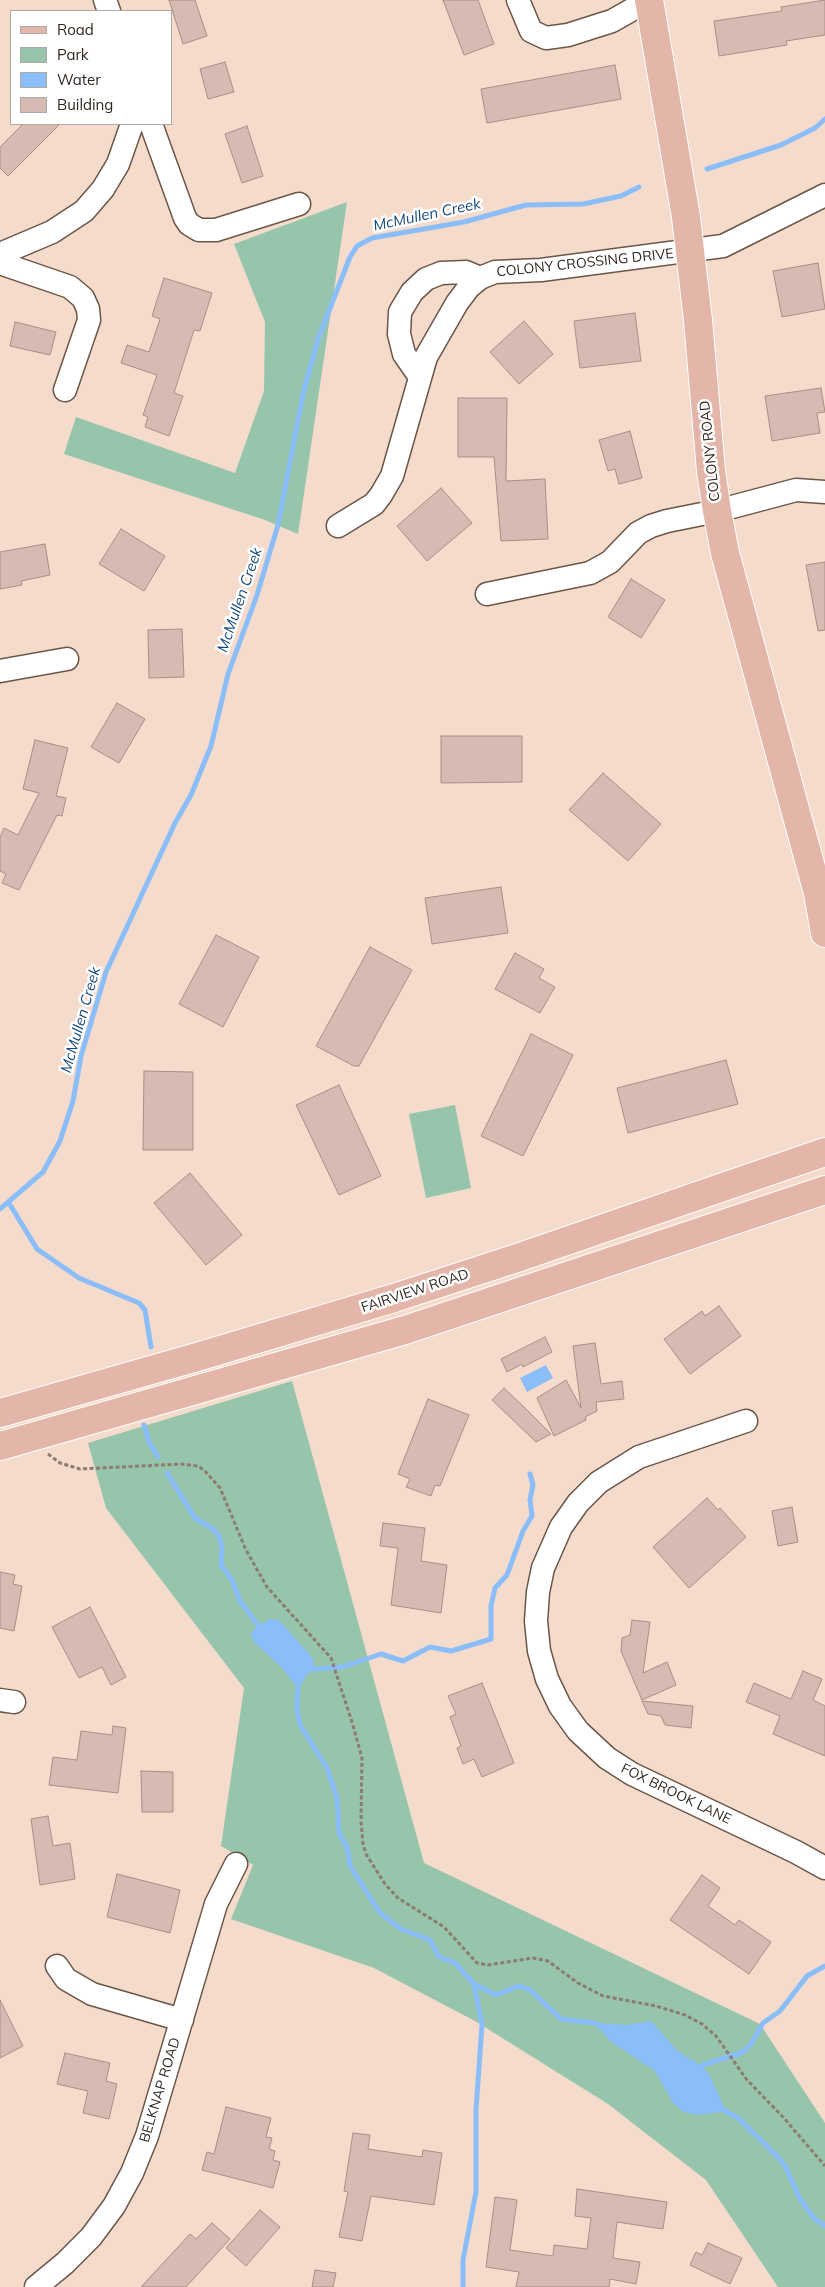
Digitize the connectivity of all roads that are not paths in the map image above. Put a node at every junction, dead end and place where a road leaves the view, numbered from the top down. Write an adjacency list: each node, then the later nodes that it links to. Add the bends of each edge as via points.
1 (518, 0): 2 (street, via 531,31 546,38 568,35 612,20)
2 (649, 0): 7 (main road, COLONY ROAD)
3 (132, 125): 8 (street, via 118,164 84,211 52,232)
4 (151, 125): 6 (street, via 185,218 188,224 199,230 216,230)
5 (825, 195): 7 (street, COLONY CROSSING DRIVE, via 731,244)
6 (299, 204)
7 (691, 251): 10 (street, COLONY CROSSING DRIVE, via 541,270 494,272); 14 (main road, COLONY ROAD)
8 (0, 254)
9 (0, 263): 12 (street, via 70,287 83,298 89,320)
10 (480, 278): 11 (street, COLONY CROSSING DRIVE, via 469,287 438,334); 11 (street, via 466,272 441,273 426,279 412,292 400,312 399,334 404,354)
11 (420, 376): 15 (street, COLONY CROSSING DRIVE, via 392,476 374,504)
12 (65, 390)
13 (825, 492): 14 (street, via 796,490)
14 (717, 511): 16 (street, via 651,526 638,533 610,562 590,574); 19 (main road, COLONY ROAD, via 725,553)
15 (338, 526)
16 (488, 594)
17 (67, 658): 18 (street)
18 (0, 672)
19 (823, 898): 20 (main road, COLONY ROAD)
20 (825, 933)
21 (825, 1152): 23 (main road, FAIRVIEW ROAD, via 403,1295)
22 (825, 1190): 25 (main road, via 405,1330)
23 (0, 1413)
24 (746, 1421): 27 (street, FOX BROOK LANE, via 639,1457 599,1482 578,1503 561,1527 543,1568 536,1622 539,1651 547,1679 560,1706 578,1731 607,1758 632,1774)
25 (0, 1446)
26 (236, 1864): 29 (street, BELKNAP ROAD, via 216,1904)
27 (825, 1868)
28 (57, 1966): 29 (street, via 66,1979 92,1994)
29 (182, 2020): 30 (street, BELKNAP ROAD, via 147,2136 114,2206 91,2237)
30 (36, 2287)

